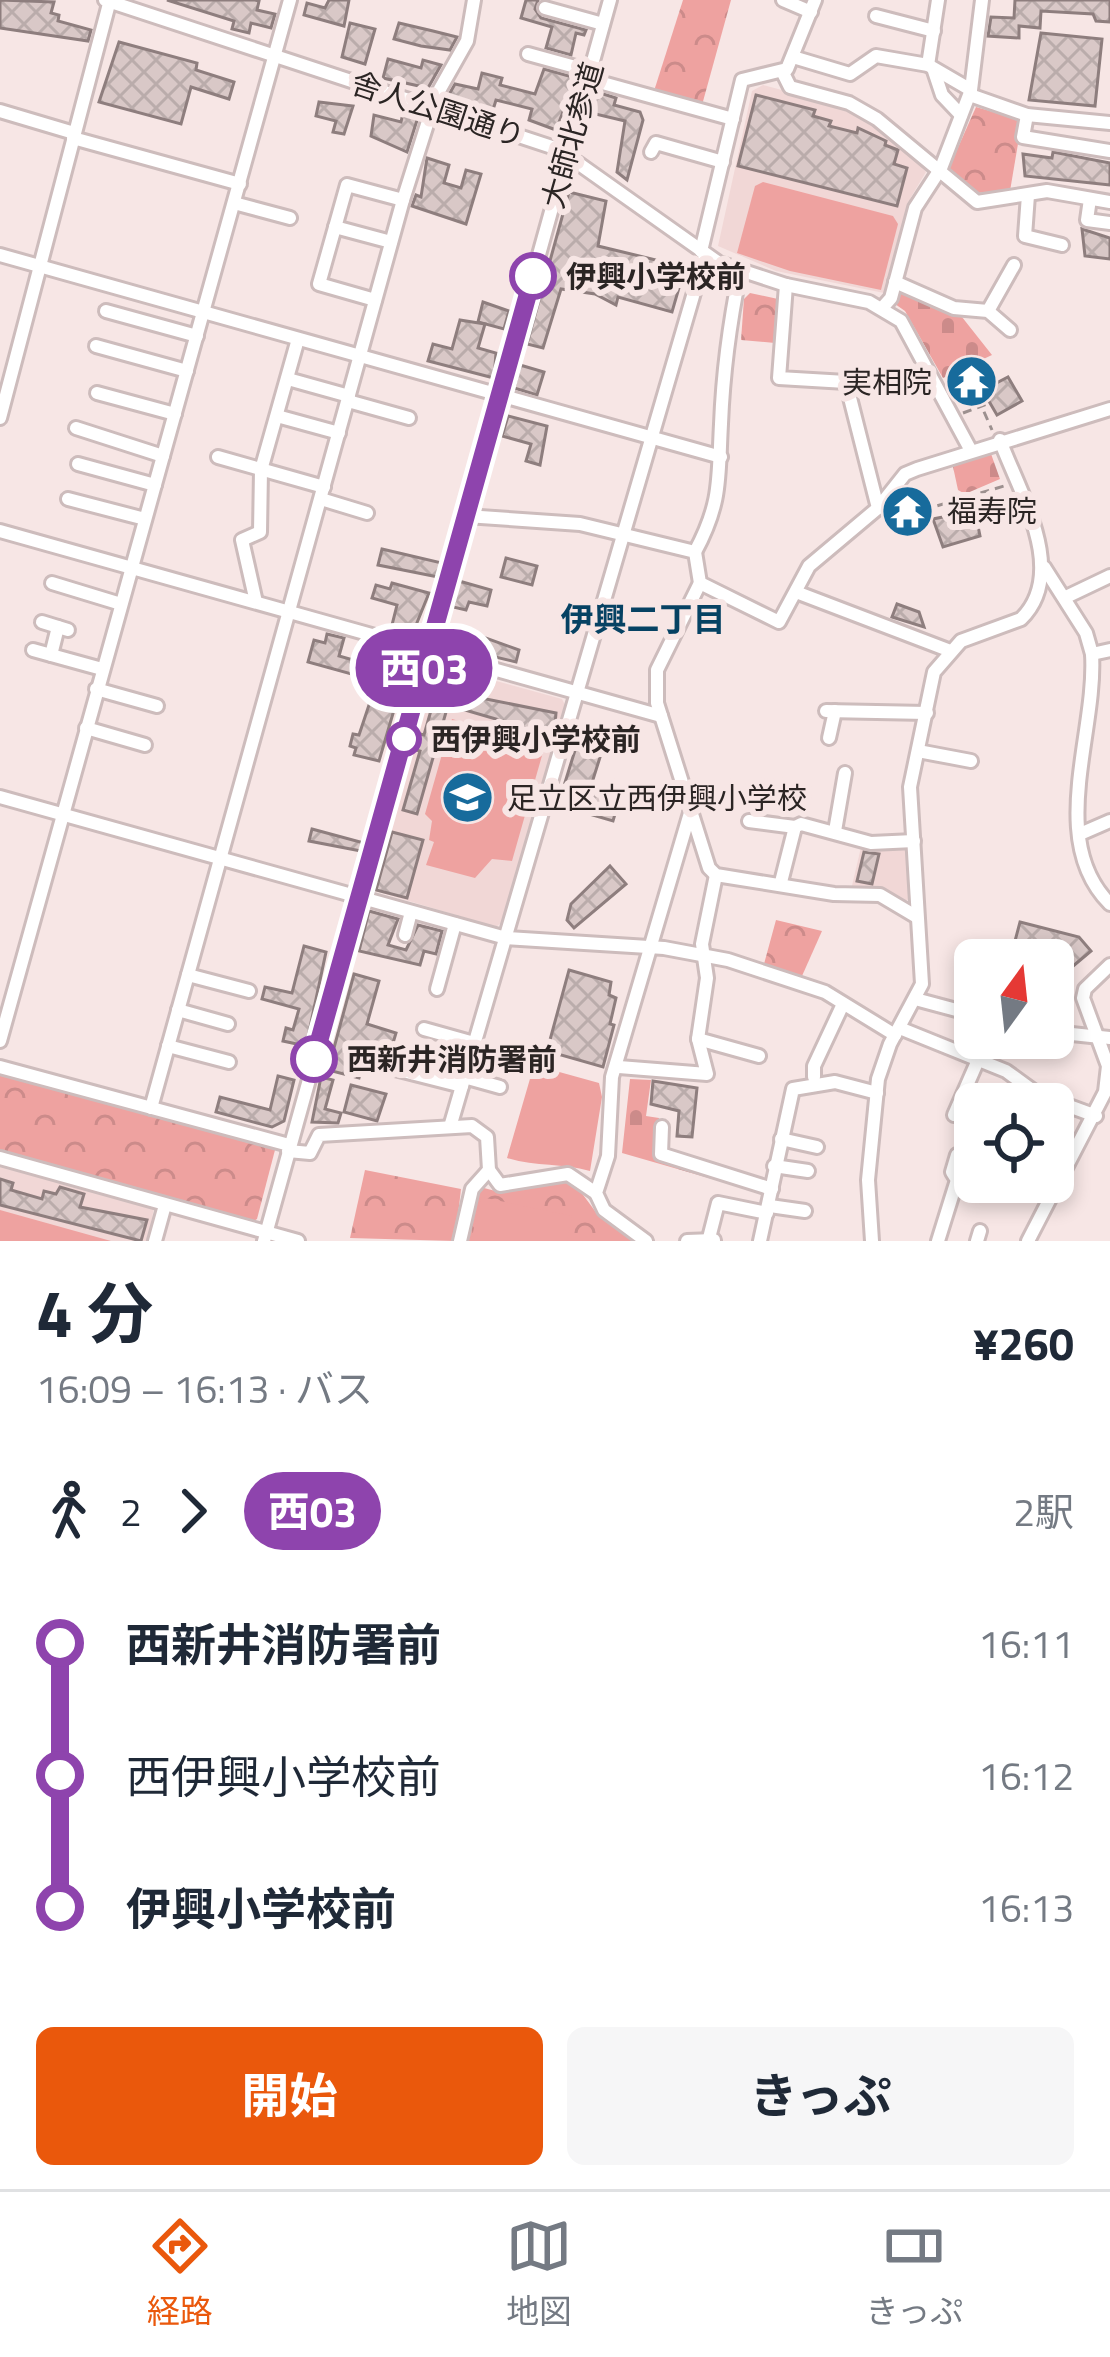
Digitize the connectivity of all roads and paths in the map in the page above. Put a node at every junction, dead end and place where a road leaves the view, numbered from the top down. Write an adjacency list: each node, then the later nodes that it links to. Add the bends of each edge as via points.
1 (290, 0): 14 (street)
2 (474, 0): 22 (street, via 467,41)
3 (610, 0): 11 (street, 大師北参道)
4 (783, 0): 8 (street)
5 (938, 0): 12 (street)
6 (982, 0): 20 (street)
7 (108, 1): 14 (street, 舎人公園通り); 28 (street)
8 (813, 6): 15 (street)
9 (545, 8): 11 (street)
10 (876, 16): 12 (street)
11 (603, 24): 19 (street, 大師北参道)
12 (934, 31): 16 (street)
13 (528, 54): 19 (street)
14 (275, 55): 22 (street, 舎人公園通り); 34 (street)
15 (793, 56): 17 (street); 18 (street)
16 (931, 68): 18 (street, via 876,56); 20 (street); 25 (street)
17 (783, 73): 21 (street, via 790,87); 26 (street, via 746,76)
18 (850, 74): 21 (street)
19 (589, 75): 26 (street); 31 (street, 大師北参道)
20 (970, 93): 24 (street); 25 (street)
21 (843, 101): 33 (street)
22 (432, 107): 31 (street, 舎人公園通り); 37 (street)
23 (0, 111): 28 (street)
24 (1027, 115): 27 (street); 29 (street, via 1023,137)
25 (962, 116): 33 (street)
26 (733, 119): 32 (street)
27 (1110, 123)
28 (74, 136): 34 (street); 48 (street)
29 (1110, 151)
30 (651, 152): 32 (street, via 656,143)
31 (567, 153): 45 (street, 舎人公園通り); 65 (street, 大師北参道)
32 (723, 162): 45 (street)
33 (939, 172): 35 (street, via 977,202); 50 (street, via 915,208)
34 (240, 184): 39 (street)
35 (1028, 195): 36 (street); 44 (street, via 1025,236)
36 (1090, 199): 38 (street); 41 (street, via 1087,220)
37 (403, 200): 42 (street, via 343,184); 43 (street)
38 (1110, 202)
39 (234, 203): 40 (street); 56 (street)
40 (290, 219)
41 (1110, 223)
42 (335, 226): 43 (street); 52 (street, via 319,284)
43 (391, 242): 52 (street)
44 (1062, 245)
45 (703, 253): 49 (street, 舎人公園通り); 77 (street)
46 (0, 255): 48 (street)
47 (1014, 265): 55 (street)
48 (40, 266): 56 (street); 72 (street)
49 (740, 272): 51 (street, 舎人公園通り); 82 (street)
50 (895, 282): 53 (street); 55 (street, via 954,308)
51 (786, 285): 53 (street, 舎人公園通り); 89 (street, via 779,377 846,382)
52 (375, 300): 61 (street)
53 (883, 307): 74 (street, via 901,321)
54 (106, 311): 58 (street)
55 (988, 311): 57 (street)
56 (204, 312): 58 (street); 59 (street)
57 (1010, 330)
58 (196, 336): 62 (street)
59 (298, 339): 61 (street); 63 (street)
60 (96, 346): 62 (street)
61 (360, 356): 65 (street); 66 (street)
62 (187, 371): 70 (street)
63 (288, 379): 66 (street); 71 (street)
64 (97, 393): 70 (street)
65 (500, 394): 77 (street); 92 (street, 大師北参道)
66 (349, 398): 73 (street); 76 (street)
67 (978, 398): 68 (path)
68 (984, 405): 74 (path); 78 (path)
69 (1110, 409): 78 (street)
70 (175, 414): 80 (street)
71 (277, 416): 76 (street); 84 (street)
72 (0, 418)
73 (409, 418)
74 (950, 418): 79 (street)
75 (76, 428): 80 (street)
76 (339, 433): 87 (street)
77 (651, 438): 82 (street); 95 (street)
78 (998, 438): 79 (street); 97 (street)
79 (970, 448): 89 (street, via 905,474)
80 (164, 456): 85 (street)
81 (218, 457): 84 (street)
82 (722, 458): 96 (street, via 715,515)
83 (78, 464): 85 (street)
84 (262, 470): 87 (street); 104 (street, via 260,532 242,539)
85 (155, 485): 93 (street)
86 (1006, 485): 90 (path)
87 (322, 493): 91 (street); 106 (street)
88 (68, 499): 93 (street)
89 (878, 508): 102 (street, via 809,566)
90 (922, 510)
91 (367, 513)
92 (466, 516): 95 (street); 111 (street, 大師北参道)
93 (146, 520): 98 (street)
94 (0, 531): 98 (street)
95 (623, 534): 96 (street); 116 (street)
96 (694, 552): 100 (street)
97 (1044, 567): 103 (street); 109 (street, via 1040,592 1021,619)
98 (132, 568): 104 (street); 105 (street)
99 (1110, 576): 103 (street)
100 (700, 583): 102 (street, via 779,622); 119 (street, via 657,670)
101 (52, 584): 105 (street)
102 (796, 592): 109 (street)
103 (1066, 597): 112 (street)
104 (256, 602): 106 (street)
105 (121, 604): 114 (street)
106 (291, 612): 111 (street); 135 (street)
107 (43, 622): 113 (street, via 63,628)
108 (33, 650): 113 (street)
109 (948, 650): 118 (street, via 934,672)
110 (1110, 650): 112 (street)
111 (429, 651): 116 (street); 138 (street, 大師北参道)
112 (1092, 654): 133 (street)
113 (51, 655): 114 (street)
114 (102, 669): 115 (street)
115 (96, 688): 117 (street); 120 (street)
116 (577, 694): 119 (street); 144 (street)
117 (157, 706)
118 (928, 712): 121 (street, via 831,711); 123 (street)
119 (659, 716): 127 (street)
120 (86, 728): 122 (street); 128 (street)
121 (829, 738)
122 (145, 745)
123 (918, 751): 124 (street); 134 (street, via 910,787)
124 (971, 761)
125 (845, 773): 132 (street)
126 (0, 797): 128 (street)
127 (690, 813): 136 (street); 145 (street)
128 (64, 814): 135 (street); 162 (street)
129 (749, 821): 131 (street)
130 (1110, 821): 133 (street)
131 (795, 827): 132 (street); 137 (street)
132 (835, 831): 134 (street, via 871,843)
133 (1080, 834): 139 (street, via 1093,887)
134 (914, 842): 141 (street)
135 (221, 858): 138 (street); 148 (street)
136 (716, 874): 137 (street); 146 (street)
137 (781, 882): 141 (street, via 880,895)
138 (360, 897): 140 (street); 183 (street, 大師北参道)
139 (1110, 904)
140 (411, 912): 142 (street); 143 (street)
141 (917, 917): 151 (street)
142 (455, 924): 144 (street); 149 (street)
143 (405, 935)
144 (506, 938): 145 (street); 163 (street)
145 (654, 948): 146 (street); 169 (street)
146 (703, 954): 152 (street); 161 (street)
147 (1110, 965): 159 (street, via 1085,989)
148 (188, 975): 150 (street); 154 (street)
149 (437, 989)
150 (249, 991)
151 (919, 1000): 153 (street); 157 (street)
152 (843, 1004): 157 (street); 171 (street)
153 (954, 1009)
154 (178, 1010): 155 (street); 164 (street)
155 (228, 1024)
156 (424, 1028): 163 (street)
157 (898, 1032): 166 (street); 176 (street)
158 (1074, 1034): 159 (street)
159 (1094, 1036): 160 (street); 178 (street, via 1108,1066)
160 (1110, 1038)
161 (698, 1039): 165 (street); 169 (street, via 702,1076)
162 (0, 1041)
163 (474, 1043): 172 (street)
164 (168, 1046): 167 (street); 177 (street)
165 (759, 1056)
166 (977, 1060): 173 (street); 174 (street)
167 (229, 1062)
168 (0, 1067): 177 (street)
169 (620, 1067): 191 (street)
170 (395, 1069): 172 (street)
171 (814, 1077)
172 (463, 1082): 175 (street); 179 (street)
173 (967, 1083)
174 (1019, 1083)
175 (500, 1087)
176 (877, 1093): 181 (street, via 835,1082 799,1085); 204 (street, via 868,1180)
177 (151, 1108): 183 (street)
178 (1101, 1116): 184 (street)
179 (450, 1127): 183 (street, via 319,1135 310,1153); 187 (street, via 484,1131)
180 (662, 1127): 189 (street, via 661,1154)
181 (781, 1138): 182 (street); 186 (street)
182 (817, 1147)
183 (289, 1148): 196 (street, 大師北参道)
184 (1074, 1151)
185 (0, 1158): 193 (street)
186 (774, 1166): 188 (street); 189 (street)
187 (489, 1170): 191 (street, via 507,1186 568,1174); 200 (street, via 472,1189)
188 (808, 1172)
189 (772, 1189): 194 (street)
190 (954, 1190): 205 (street)
191 (596, 1193): 201 (street, via 604,1210)
192 (1041, 1203): 206 (street)
193 (165, 1205): 196 (street); 198 (street)
194 (768, 1209): 195 (street); 197 (street, via 718,1203); 203 (street)
195 (805, 1211)
196 (265, 1238): 199 (street)
197 (712, 1240): 202 (street)
198 (154, 1241)
199 (298, 1241)
200 (460, 1241)
201 (646, 1241)
202 (687, 1241)
203 (760, 1241)
204 (872, 1241)
205 (938, 1241)
206 (1028, 1241)

